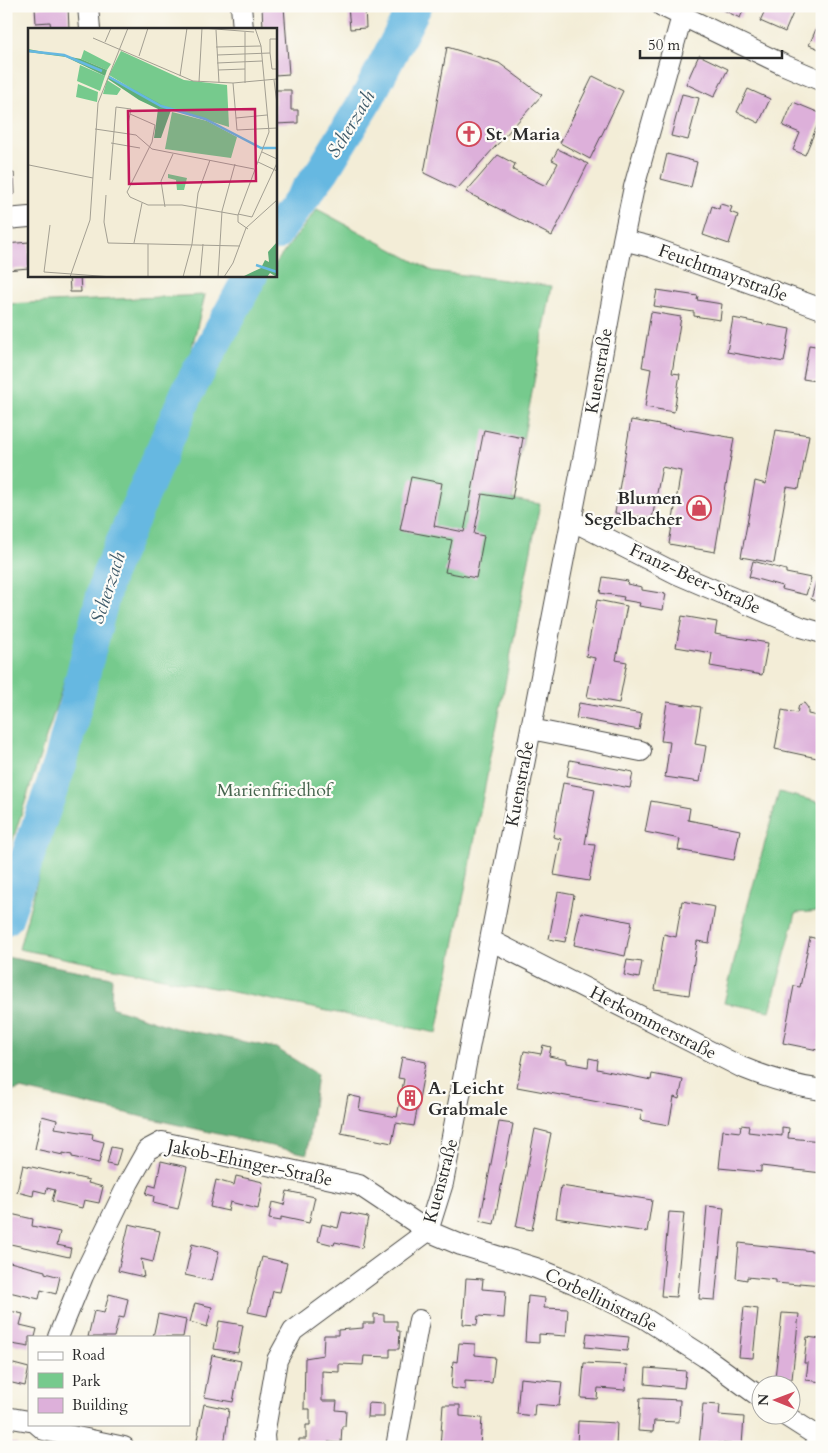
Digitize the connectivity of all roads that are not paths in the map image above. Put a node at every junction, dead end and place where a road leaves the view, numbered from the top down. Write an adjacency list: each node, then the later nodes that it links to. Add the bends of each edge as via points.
1 (88, 6): 5 (street)
2 (241, 6): 6 (street)
3 (662, 6): 4 (street)
4 (682, 16): 7 (street); 10 (street, Kuenstraße, via 634,187)
5 (90, 28)
6 (243, 28)
7 (822, 81)
8 (28, 217): 9 (street)
9 (6, 219)
10 (623, 240): 11 (street, Feuchtmayrstraße, via 651,247); 12 (street, Kuenstraße)
11 (822, 309)
12 (571, 520): 13 (street, Franz-Beer-Straße, via 677,574); 14 (street, Kuenstraße)
13 (822, 633)
14 (531, 729): 15 (street, Kuenstraße); 16 (street, Kuenstraße)
15 (641, 752)
16 (490, 940): 17 (street, Herkommerstraße, via 740,1067 774,1080); 18 (street, Kuenstraße, via 443,1184)
17 (822, 1090)
18 (428, 1231): 20 (street, Jakob-Ehinger-Straße, via 359,1185 162,1142 147,1150 129,1182 83,1276); 21 (street, Corbellinistraße, via 592,1291 651,1322); 28 (street, Kuenstraße, via 293,1331 277,1360 264,1435)
19 (419, 1320): 29 (street)
20 (58, 1336)
21 (750, 1390)
22 (6, 1416): 23 (street)
23 (28, 1421)
24 (800, 1425): 26 (street)
25 (39, 1426): 27 (street, via 44,1430)
26 (822, 1439)
27 (124, 1447)
28 (265, 1447)
29 (396, 1447)

